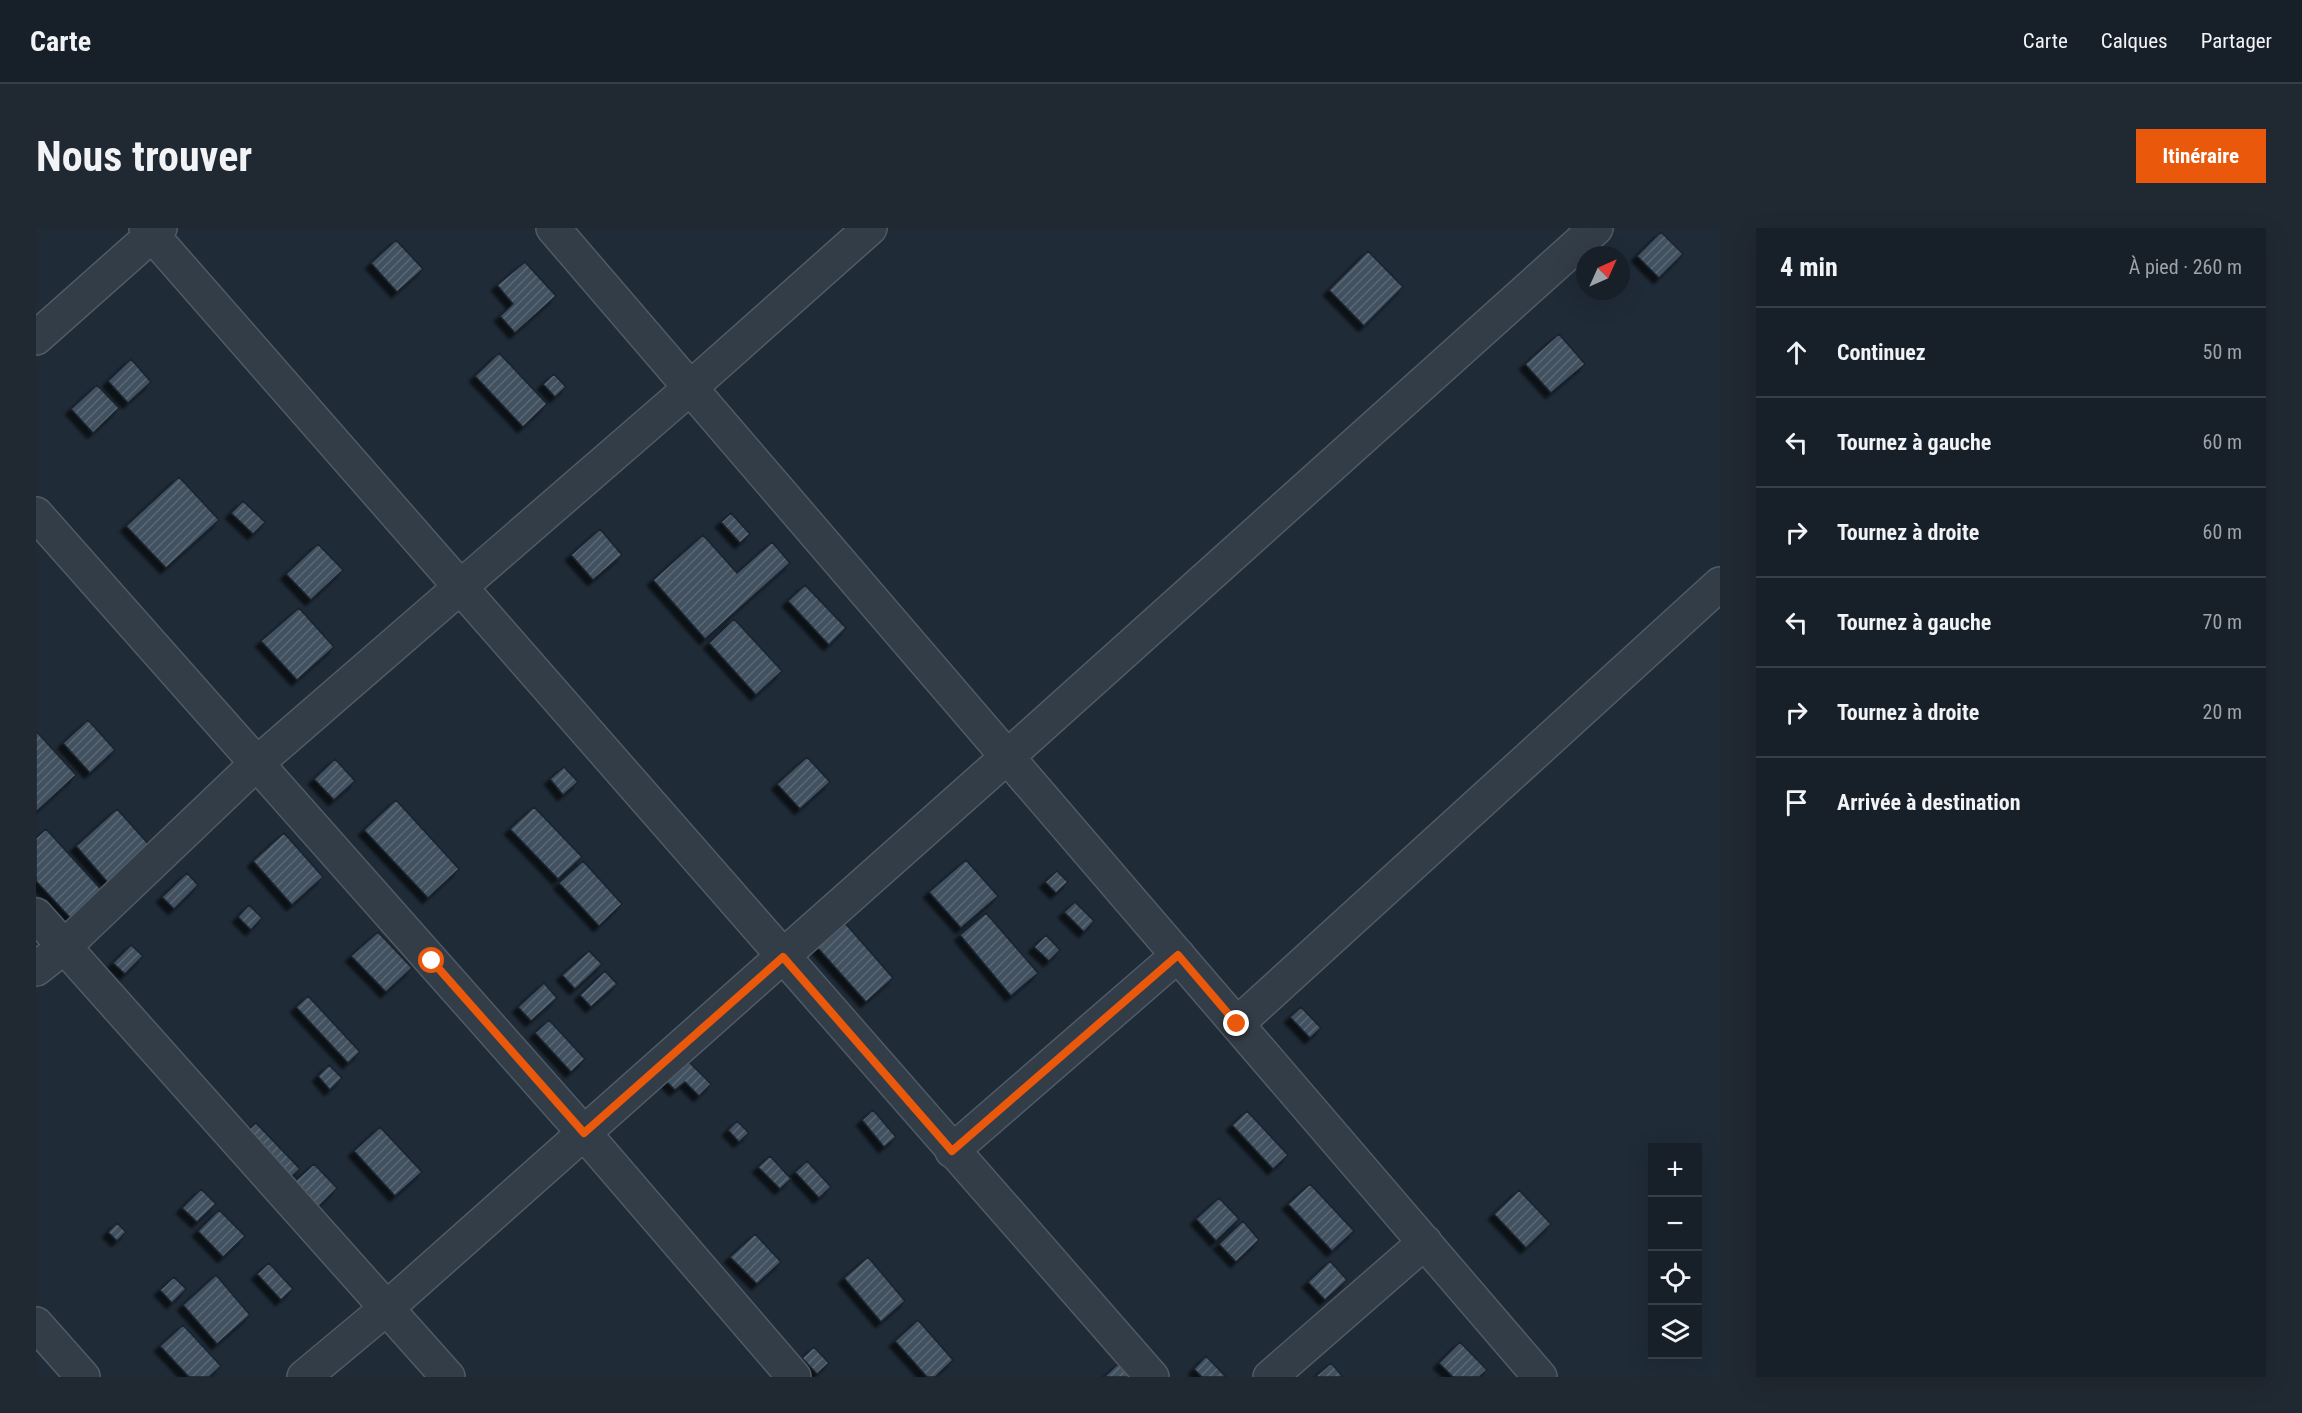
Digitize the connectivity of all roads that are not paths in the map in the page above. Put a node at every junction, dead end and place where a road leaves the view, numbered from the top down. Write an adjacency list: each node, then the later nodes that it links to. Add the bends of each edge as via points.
1 (553, 228): 6 (street)
2 (870, 228): 6 (street)
3 (1596, 228): 10 (street)
4 (153, 230): 5 (street); 9 (street)
5 (36, 338)
6 (690, 388): 9 (street); 10 (street)
7 (36, 514): 11 (street)
8 (1720, 584): 17 (street)
9 (460, 587): 11 (street); 15 (street)
10 (1007, 757): 14 (street); 15 (street)
11 (256, 764): 13 (street); 18 (street)
12 (36, 915): 13 (street)
13 (64, 947): 16 (street); 21 (street)
14 (1178, 955): 17 (street); 19 (street)
15 (783, 957): 18 (street); 19 (street)
16 (36, 969)
17 (1237, 1024): 20 (street)
18 (584, 1133): 21 (street); 26 (street)
19 (952, 1151): 27 (street)
20 (1425, 1242): 28 (street); 29 (street)
21 (388, 1308): 24 (street); 25 (street)
22 (36, 1324): 23 (street)
23 (83, 1377)
24 (304, 1377)
25 (448, 1377)
26 (794, 1377)
27 (1152, 1377)
28 (1270, 1377)
29 (1540, 1377)

